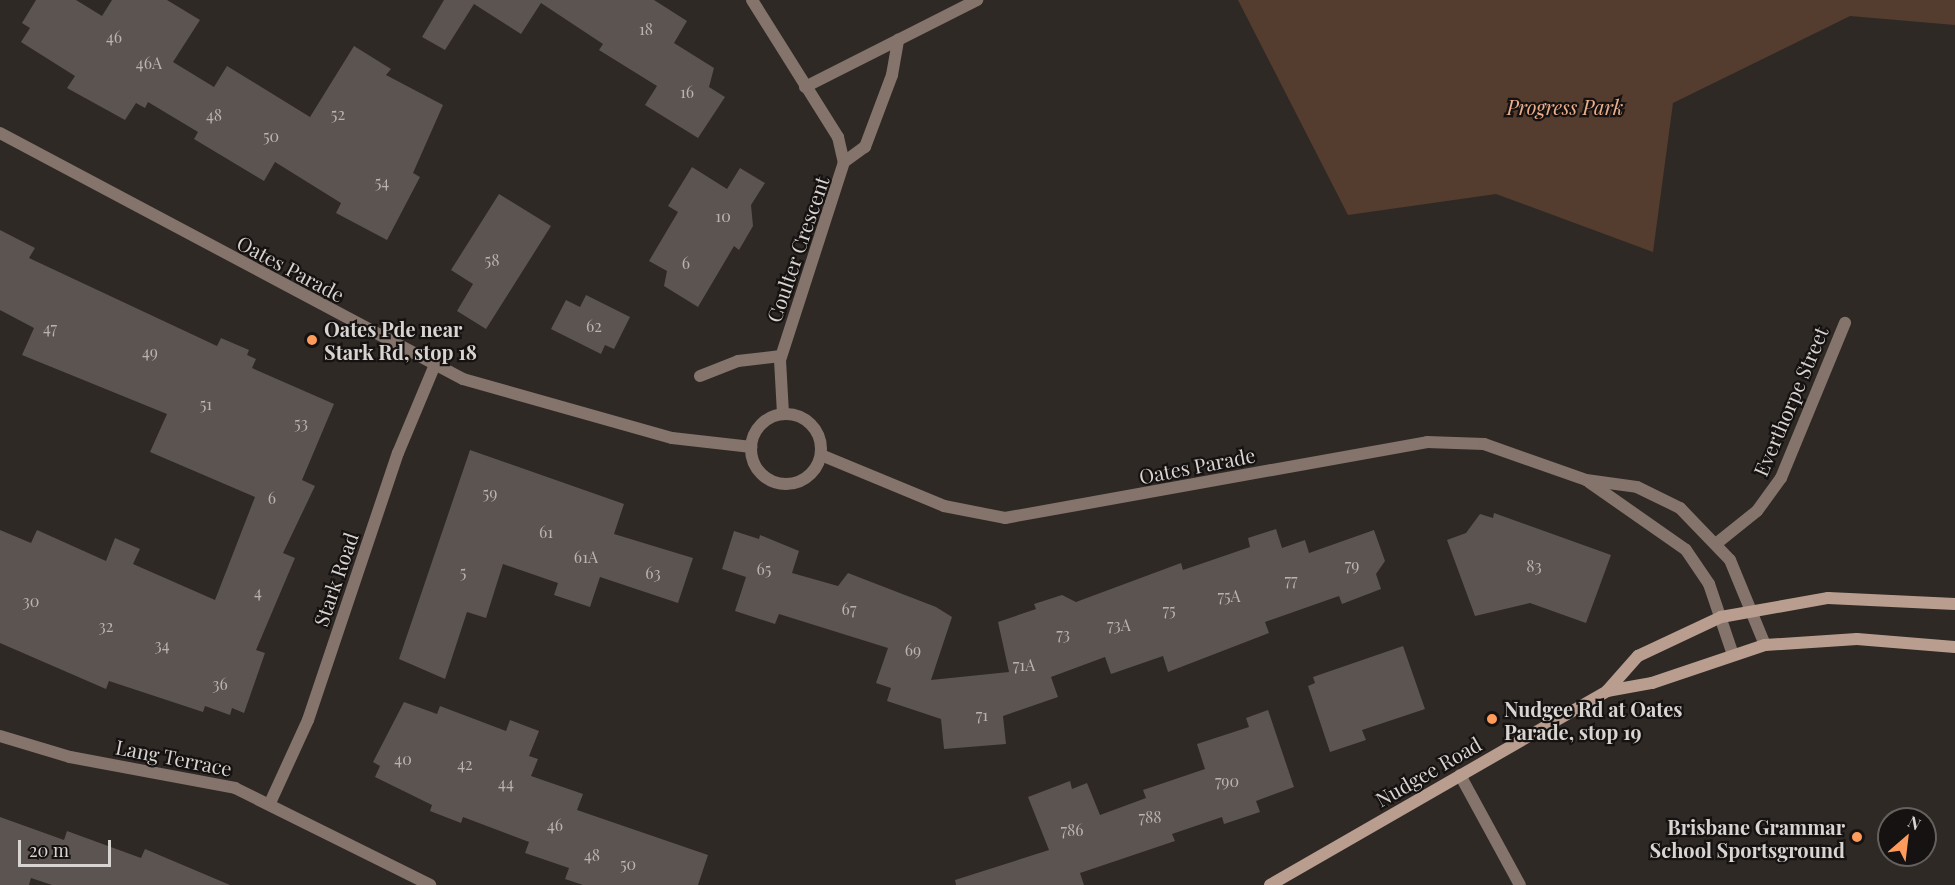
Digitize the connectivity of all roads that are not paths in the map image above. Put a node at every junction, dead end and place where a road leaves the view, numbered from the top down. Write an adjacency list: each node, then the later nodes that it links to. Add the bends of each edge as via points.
1 (752, 0): 4 (street, Coulter Crescent)
2 (977, 0): 3 (street)
3 (898, 40): 4 (street); 6 (street, via 892,75 865,147)
4 (805, 87): 6 (street, Coulter Crescent, via 838,138)
5 (0, 133): 9 (street, Oates Parade)
6 (844, 162): 8 (street, Coulter Crescent)
7 (1845, 323): 15 (street, Everthorpe Street, via 1781,478 1757,511)
8 (781, 356): 10 (street, via 738,362); 11 (street, Coulter Crescent)
9 (434, 367): 12 (street, Oates Parade, via 493,389 672,438); 25 (street, Stark Road, via 398,453 308,720)
10 (700, 376)
11 (783, 414): 12 (street, via 757,428); 13 (street, via 812,425)
12 (751, 447): 13 (street, via 757,469 776,482 809,475)
13 (821, 455): 14 (street, Oates Parade, via 944,506 1005,518 1448,440 1484,444)
14 (1586, 480): 15 (street, Oates Parade, via 1638,487 1660,496 1698,521); 18 (street, Oates Parade, via 1686,550 1707,580)
15 (1717, 543): 17 (street, Oates Parade)
16 (1955, 604): 17 (main road, Nudgee Road, via 1838,598)
17 (1753, 609): 18 (main road, Nudgee Road); 19 (street, Oates Parade)
18 (1721, 617): 21 (street, Oates Parade); 22 (main road, Nudgee Road, via 1638,656)
19 (1765, 645): 20 (main road, Nudgee Road, via 1857,639); 21 (main road, Nudgee Road)
20 (1955, 648)
21 (1732, 652): 22 (main road, Nudgee Road, via 1652,683)
22 (1607, 691): 24 (main road, Nudgee Road)
23 (0, 736): 25 (street, Lang Terrace, via 70,757 201,779)
24 (1460, 775): 27 (main road, Nudgee Road); 28 (street)
25 (270, 803): 26 (street, Lang Terrace)
26 (430, 885)
27 (1269, 885)
28 (1520, 885)

